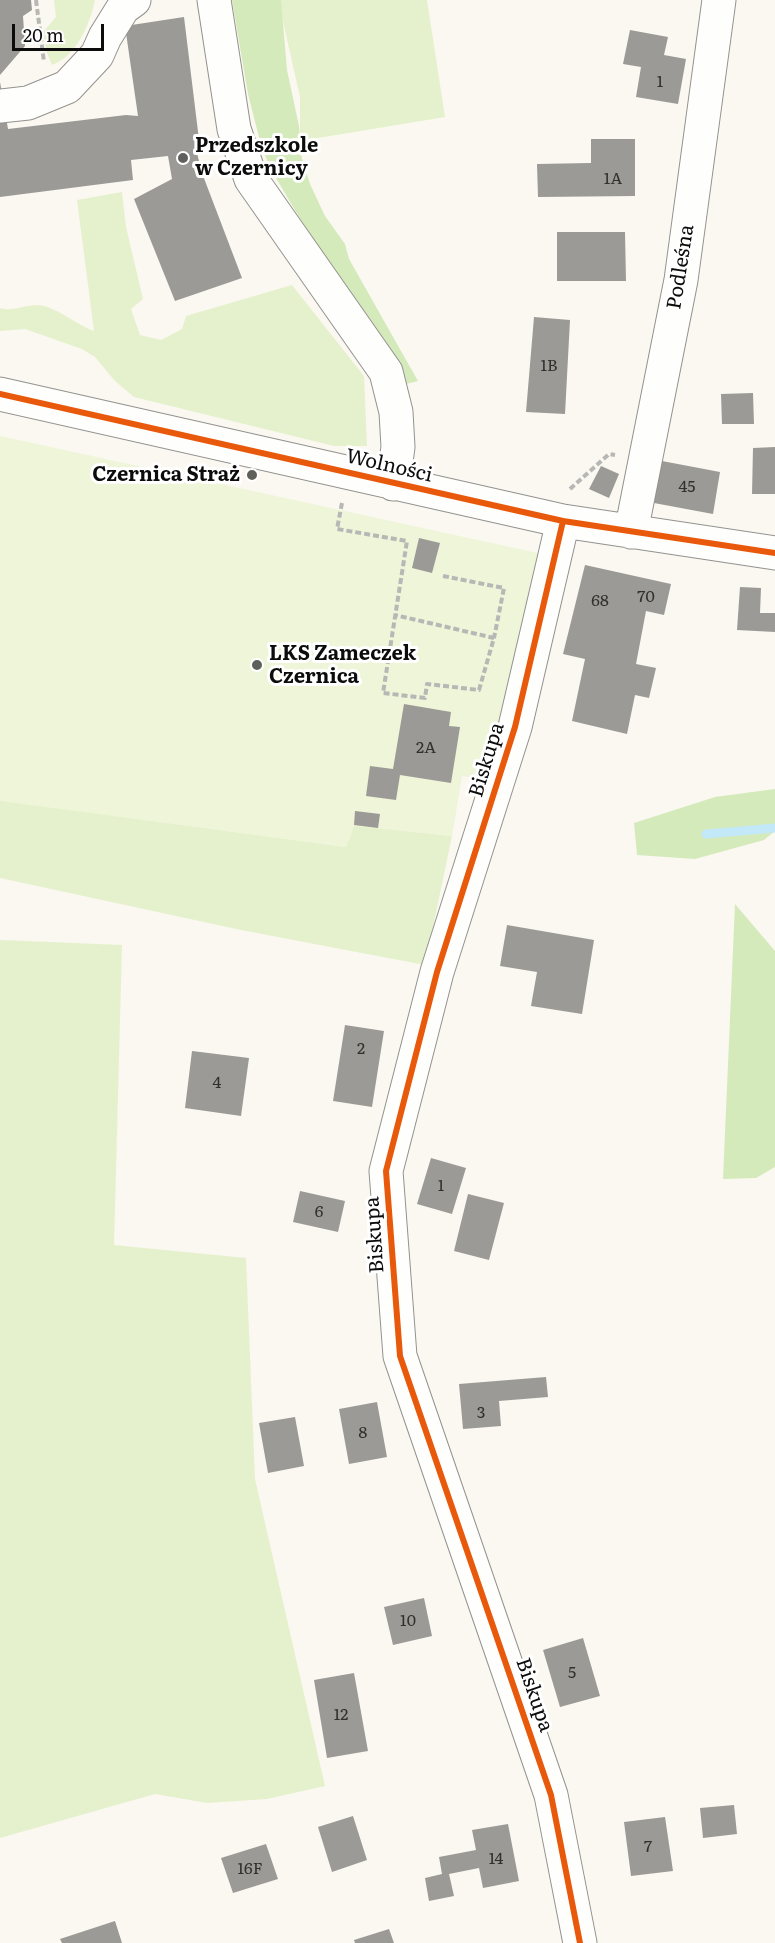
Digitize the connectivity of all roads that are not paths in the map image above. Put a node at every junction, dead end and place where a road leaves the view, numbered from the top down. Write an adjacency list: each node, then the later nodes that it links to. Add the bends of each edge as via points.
1 (134, 0): 4 (street, via 123,8 97,55 68,87 28,103)
2 (214, 0): 6 (street, via 234,129 251,179 386,372 396,412 398,447)
3 (719, 0): 8 (street, Podleśna, via 681,280)
4 (0, 106)
5 (0, 394): 6 (street, Wolności)
6 (393, 484): 7 (street, Wolności)
7 (552, 519): 8 (street, Wolności); 10 (street, Biskupa, via 515,726 437,972 387,1171 400,1356 551,1795)
8 (631, 532): 9 (street, Wolności)
9 (775, 553)
10 (580, 1943)

